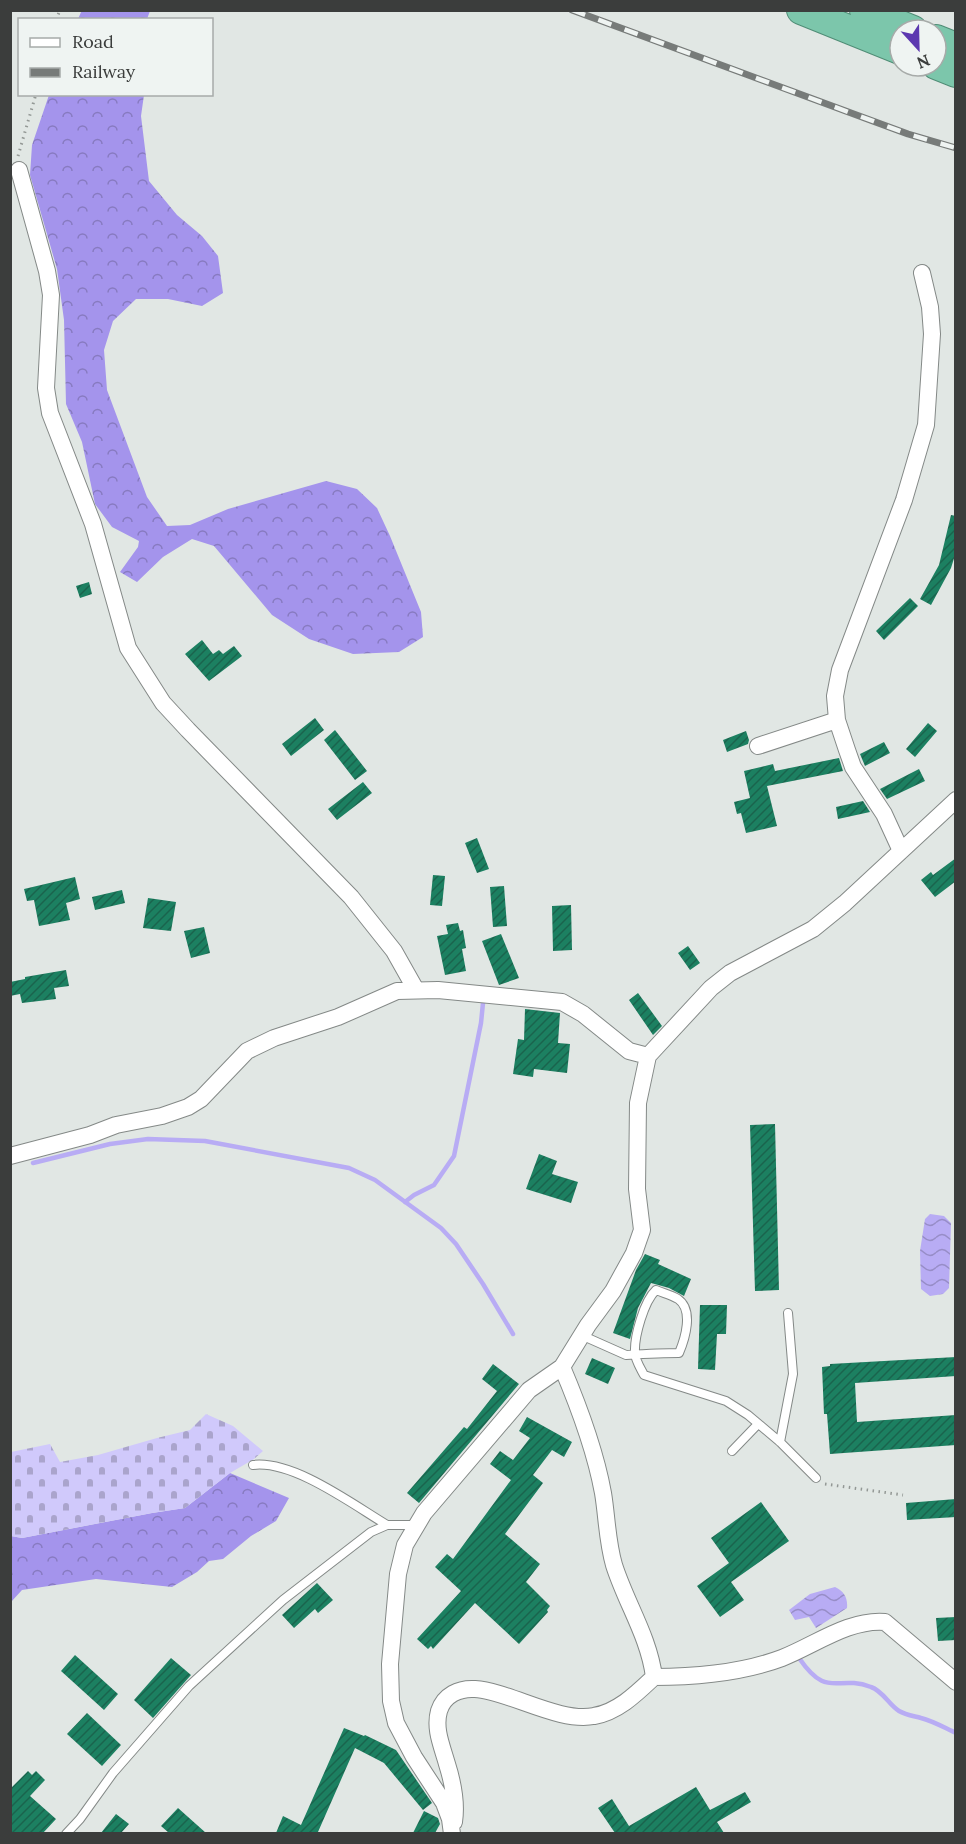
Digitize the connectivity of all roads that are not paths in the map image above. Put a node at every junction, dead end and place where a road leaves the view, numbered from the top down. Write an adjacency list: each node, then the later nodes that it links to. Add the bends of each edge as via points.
1 (801, 10): 4 (highway)
2 (864, 10): 3 (highway)
3 (888, 20)
4 (888, 45)
5 (19, 170): 11 (street, via 51,296 45,388 50,413 93,524 128,648 163,703 351,897 394,951)
6 (922, 273): 7 (street, via 932,334 926,425 904,500 840,670 835,696)
7 (837, 720): 8 (street); 10 (street, via 853,767 884,814)
8 (758, 746)
9 (956, 800): 10 (street)
10 (901, 851): 12 (street, via 813,929 730,973 711,988)
11 (416, 990): 12 (street, via 562,1002 629,1051); 13 (street, via 397,991 247,1051 201,1099 188,1107)
12 (648, 1056): 15 (street, via 638,1103 637,1189 642,1230 613,1291)
13 (10, 1156)
14 (788, 1313): 19 (lane, via 793,1374)
15 (582, 1335): 16 (lane); 17 (street)
16 (634, 1355): 16 (lane, via 650,1296 656,1290 678,1299 687,1332 680,1353); 18 (lane, via 644,1375 726,1401)
17 (562, 1367): 24 (street, via 529,1390); 25 (street, via 587,1431 615,1567 635,1613)
18 (758, 1424): 19 (lane); 20 (lane)
19 (780, 1442): 22 (lane)
20 (732, 1451)
21 (253, 1465): 23 (lane, via 280,1466 302,1474)
22 (816, 1478)
23 (387, 1525): 24 (lane); 27 (lane, via 371,1532 283,1600 189,1686)
24 (417, 1525): 28 (street, via 405,1545 398,1574 390,1664 391,1701 396,1723 444,1803)
25 (654, 1677): 26 (street, via 687,1677 780,1659 871,1620 885,1622); 28 (street, via 616,1708 593,1717 573,1716 474,1689 456,1691 440,1709 437,1727 454,1792)
26 (956, 1683)
27 (66, 1833)
28 (452, 1833)

